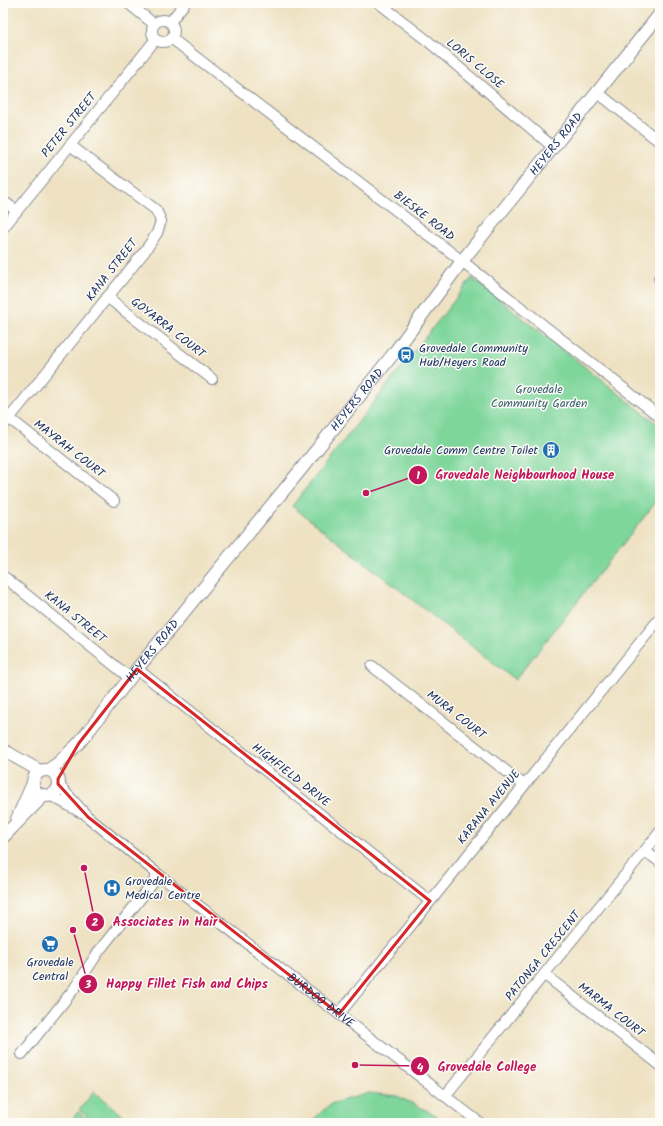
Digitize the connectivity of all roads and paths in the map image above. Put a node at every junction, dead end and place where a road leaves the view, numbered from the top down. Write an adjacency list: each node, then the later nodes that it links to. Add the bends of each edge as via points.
1 (128, 3): 6 (street)
2 (185, 3): 5 (street)
3 (379, 3): 12 (street, LORIS CLOSE)
4 (660, 14): 9 (street, HEYERS ROAD)
5 (170, 22): 6 (street, via 163,20); 7 (street, via 173,28)
6 (154, 24): 8 (street, via 152,31)
7 (171, 38): 8 (street, via 164,42); 16 (street, BIESKE ROAD)
8 (156, 39): 11 (street, PETER STREET)
9 (597, 92): 10 (street); 12 (street, HEYERS ROAD)
10 (660, 142)
11 (70, 145): 14 (street, PETER STREET); 17 (street, KANA STREET, via 156,210 161,217 160,226 149,245)
12 (553, 147): 16 (street, HEYERS ROAD)
13 (3, 201): 14 (street)
14 (17, 211): 15 (street, PETER STREET)
15 (3, 228)
16 (462, 261): 19 (street, BIESKE ROAD); 25 (street, HEYERS ROAD, via 394,353)
17 (107, 297): 18 (street, GOYARRA COURT); 20 (street, KANA STREET)
18 (212, 379)
19 (660, 416)
20 (6, 422): 21 (street, MAYRAH COURT)
21 (114, 501)
22 (3, 576): 25 (street, KANA STREET)
23 (660, 619): 30 (street, KARANA AVENUE)
24 (372, 666): 30 (street, MURA COURT)
25 (134, 674): 26 (street, HEYERS ROAD); 39 (street, HIGHFIELD DRIVE)
26 (79, 743): 28 (street, HEYERS ROAD, via 57,764); 29 (street, HEYERS ROAD)
27 (3, 750): 28 (street)
28 (38, 776): 29 (street, via 54,773); 31 (street, via 36,792); 33 (street, HEYERS ROAD)
29 (58, 781): 31 (street, HEYERS ROAD, via 56,791); 32 (street, BURDOO DRIVE)
30 (524, 785): 39 (street, KARANA AVENUE)
31 (47, 795): 32 (street, BURDOO DRIVE); 33 (street, HEYERS ROAD)
32 (88, 817): 38 (street, BURDOO DRIVE)
33 (14, 825): 35 (street, HEYERS ROAD)
34 (660, 832): 36 (street, PATONGA CRESCENT)
35 (3, 837)
36 (645, 850): 37 (street); 40 (street, PATONGA CRESCENT)
37 (660, 862)
38 (159, 875): 41 (street, BURDOO DRIVE); 42 (street)
39 (430, 901): 41 (street, KARANA AVENUE)
40 (545, 975): 43 (street, MARMA COURT); 44 (street, PATONGA CRESCENT)
41 (339, 1014): 44 (street, BURDOO DRIVE)
42 (22, 1054)
43 (660, 1065)
44 (445, 1096): 45 (street, BURDOO DRIVE)
45 (480, 1123)

